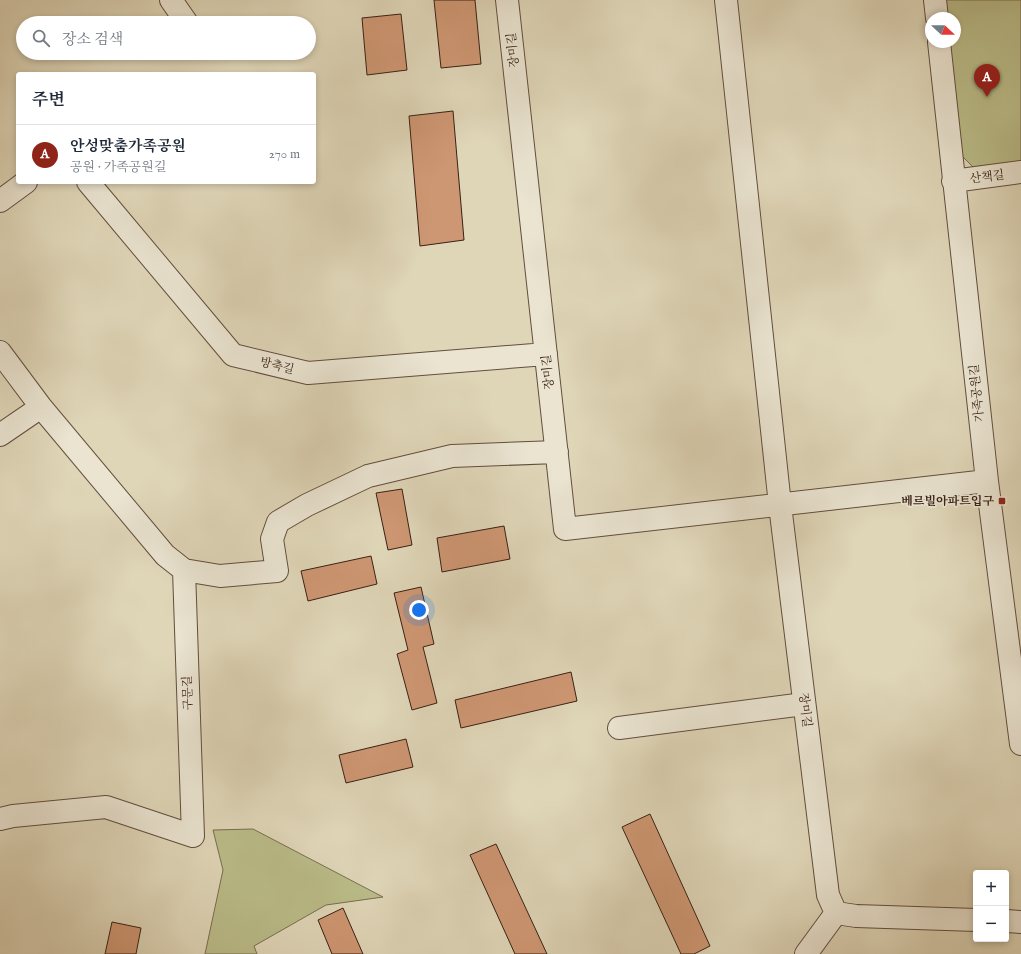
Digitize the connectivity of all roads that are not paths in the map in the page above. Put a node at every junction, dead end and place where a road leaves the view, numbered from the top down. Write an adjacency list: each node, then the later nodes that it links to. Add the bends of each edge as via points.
1 (171, 0): 6 (street)
2 (507, 0): 14 (street, 장미길)
3 (726, 0): 19 (street, 장미길)
4 (935, 0): 5 (street)
5 (936, 12)
6 (182, 16)
7 (940, 48): 9 (street, 가족공원길)
8 (1021, 172): 9 (street, 산책길)
9 (953, 181): 18 (street, 가족공원길)
10 (23, 184): 12 (street)
11 (90, 184): 14 (street, 방축길, via 233,354 308,373)
12 (0, 201)
13 (0, 352): 15 (street)
14 (546, 354): 17 (street, 장미길)
15 (40, 407): 16 (street); 20 (street, via 164,555)
16 (0, 435)
17 (557, 452): 19 (street, 장미길, via 565,529); 20 (street, via 452,456 368,476 278,522 272,539 276,571 220,576)
18 (987, 481): 19 (street); 23 (street, 가족공원길)
19 (780, 505): 21 (street, 장미길)
20 (184, 570): 24 (street, 구문길, via 193,836 106,807)
21 (804, 704): 22 (street); 25 (street, 장미길, via 828,895)
22 (619, 728)
23 (1021, 744)
24 (0, 819)
25 (836, 913): 26 (street); 29 (street)
26 (973, 920)
27 (1009, 921): 28 (street)
28 (1021, 922)
29 (806, 954)

